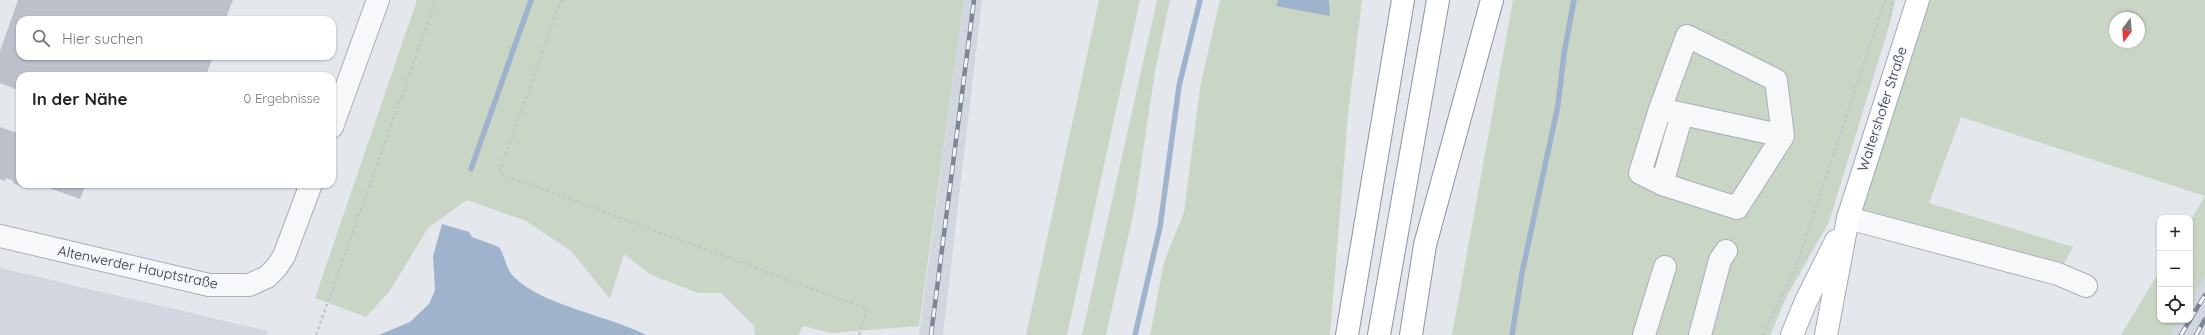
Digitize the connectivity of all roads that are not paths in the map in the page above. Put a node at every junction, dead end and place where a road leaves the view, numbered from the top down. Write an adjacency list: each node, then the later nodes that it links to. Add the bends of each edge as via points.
1 (378, 0): 8 (street)
2 (1403, 0): 17 (main road)
3 (1438, 0): 18 (main road)
4 (1492, 0): 19 (main road, via 1425,245)
5 (1918, 0): 12 (main road, Waltershofer Straße)
6 (1660, 109): 7 (street); 9 (street, via 1687,36 1776,80); 10 (street, via 1640,173)
7 (1682, 114): 9 (street); 10 (street)
8 (336, 116)
9 (1783, 136): 10 (street, via 1737,208)
10 (1662, 184)
11 (310, 188): 13 (street, Altenwerder Hauptstraße, via 284,256 267,277 249,285 209,285)
12 (1848, 218): 16 (street, via 2058,274); 22 (main road, Waltershofer Straße, via 1806,301); 23 (main road, Waltershofer Straße)
13 (0, 236)
14 (1726, 251): 21 (street, via 1720,260)
15 (1665, 267): 20 (street)
16 (2086, 286)
17 (1347, 335)
18 (1379, 335)
19 (1411, 335)
20 (1644, 335)
21 (1700, 335)
22 (1792, 335)
23 (1826, 335)

